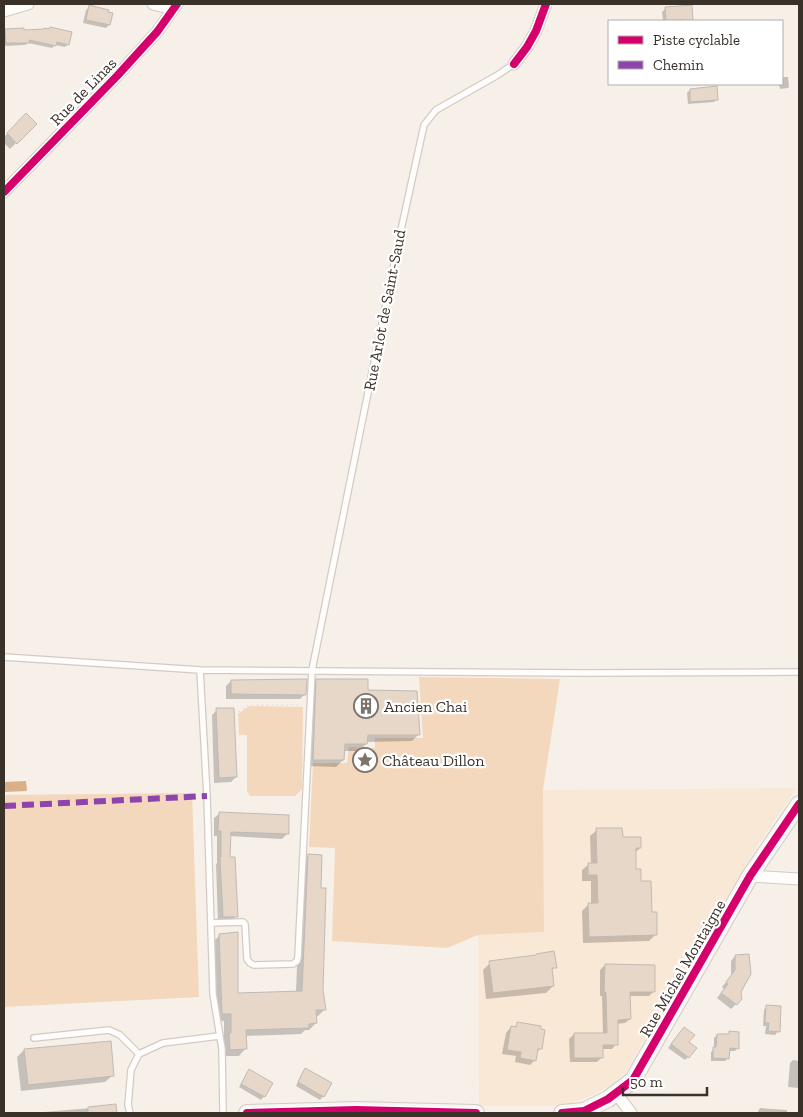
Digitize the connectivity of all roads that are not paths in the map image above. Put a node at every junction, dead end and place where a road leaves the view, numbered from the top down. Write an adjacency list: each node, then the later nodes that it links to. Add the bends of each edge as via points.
1 (28, 4): 5 (street)
2 (153, 4): 4 (street)
3 (546, 4): 6 (street, Rue Arlot de Saint-Saud, via 528,48)
4 (175, 6): 7 (street, Rue de Linas, via 157,32 117,76)
5 (4, 11)
6 (514, 64): 10 (lane, Rue Arlot de Saint-Saud, via 436,110 424,125 398,238)
7 (4, 192)
8 (4, 657): 9 (lane)
9 (200, 670): 10 (lane); 15 (lane)
10 (312, 670): 11 (lane); 15 (lane, Rue Arlot de Saint-Saud, via 297,961 293,964 250,964 246,924)
11 (799, 672)
12 (799, 804): 13 (street, Rue Michel Montaigne)
13 (750, 876): 14 (street); 19 (street, Rue Michel Montaigne, via 633,1080)
14 (799, 879)
15 (211, 923): 16 (lane, via 213,994)
16 (220, 1036): 18 (lane, via 163,1043); 21 (lane)
17 (34, 1038): 18 (lane, via 109,1030)
18 (139, 1054): 20 (lane, via 131,1070)
19 (616, 1093): 24 (street, Rue Michel Montaigne, via 584,1110); 25 (street)
20 (130, 1113)
21 (223, 1113)
22 (247, 1113): 23 (street, via 356,1110)
23 (476, 1113)
24 (562, 1113)
25 (631, 1113)

